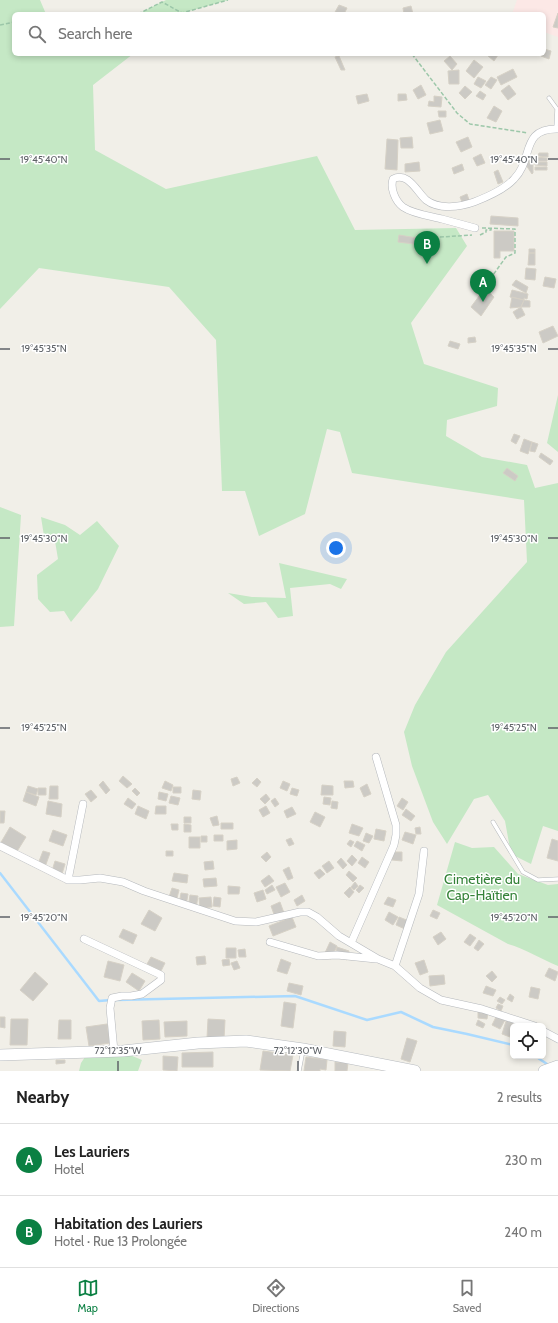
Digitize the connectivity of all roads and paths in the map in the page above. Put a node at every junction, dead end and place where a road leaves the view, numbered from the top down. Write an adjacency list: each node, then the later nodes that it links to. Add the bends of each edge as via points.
1 (228, 0): 4 (path)
2 (142, 12): 3 (path, via 162,2)
3 (180, 12)
4 (186, 12)
5 (12, 22): 6 (path)
6 (0, 25)
7 (414, 56): 10 (path, via 457,114 470,124)
8 (550, 98): 9 (lane, via 557,109)
9 (557, 129): 10 (street)
10 (536, 134): 11 (street, via 514,180 474,202 451,207 433,204 406,179 393,179 394,193 403,207)
11 (475, 228): 12 (path)
12 (491, 228): 14 (path); 16 (path, via 515,229 515,253 506,257)
13 (471, 235): 15 (path, via 425,238)
14 (479, 235)
15 (424, 247)
16 (485, 286)
17 (376, 757): 26 (street, via 396,825 396,835)
18 (83, 804): 23 (street)
19 (493, 822): 22 (lane, via 523,872 538,880)
20 (0, 846): 23 (street)
21 (424, 851): 28 (street, via 419,894)
22 (558, 879)
23 (68, 880): 26 (street, via 100,878 123,882 235,921 256,922 308,912)
24 (84, 939): 33 (street, via 162,975 161,980 142,994 112,1000 110,1008)
25 (270, 942): 27 (street, via 318,956)
26 (351, 943): 27 (street)
27 (378, 959): 28 (street)
28 (395, 966): 29 (street, via 420,988 441,1000 482,1009)
29 (526, 1023)
30 (546, 1032): 31 (street)
31 (558, 1039)
32 (303, 1049): 33 (street, via 246,1041); 36 (lane); 37 (street)
33 (114, 1051): 34 (street)
34 (0, 1055)
35 (558, 1066): 38 (street)
36 (299, 1071)
37 (415, 1071)
38 (544, 1071)

